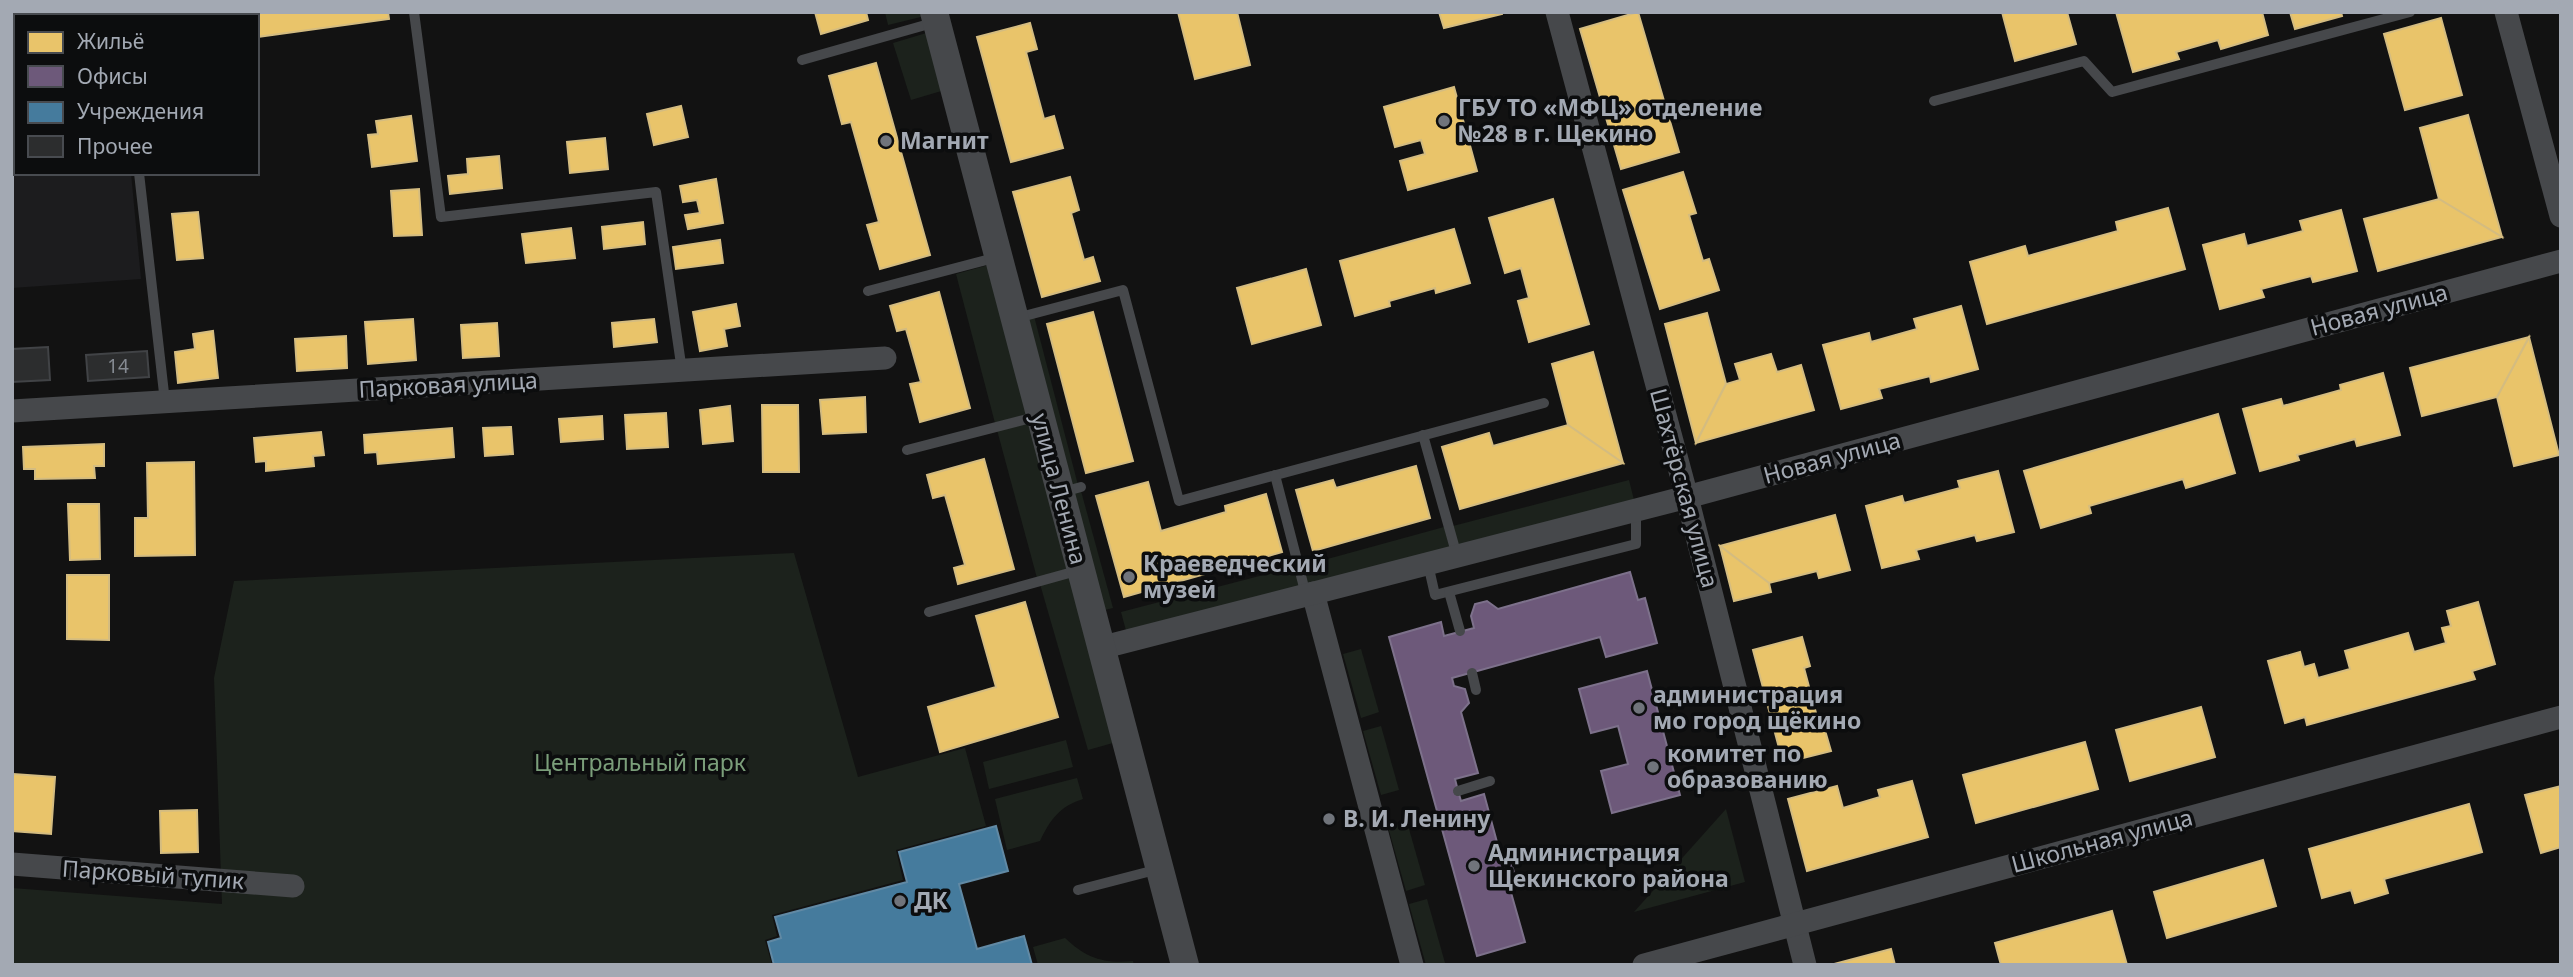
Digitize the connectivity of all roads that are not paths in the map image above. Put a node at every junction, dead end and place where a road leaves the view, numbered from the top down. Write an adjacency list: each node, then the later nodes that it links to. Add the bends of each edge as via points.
1 (414, 12): 15 (lane, via 441,217 656,192)
2 (1557, 12): 23 (street, Шахтёрская улица)
3 (2410, 12): 7 (lane, via 2112,92 2084,61)
4 (2506, 12): 9 (street)
5 (935, 17): 6 (lane); 10 (street, улица Ленина)
6 (802, 60)
7 (1934, 101)
8 (139, 175): 16 (lane)
9 (2561, 216)
10 (998, 257): 12 (lane); 13 (street, улица Ленина)
11 (2561, 261): 23 (street, Новая улица)
12 (868, 291)
13 (1014, 318): 19 (street, улица Ленина); 22 (lane, via 1123,290 1178,501)
14 (884, 358): 15 (street, Парковая улица)
15 (682, 371): 16 (street, Парковая улица)
16 (165, 402): 18 (street, Парковая улица)
17 (1544, 403): 20 (lane)
18 (12, 411)
19 (1040, 416): 21 (lane); 27 (street, улица Ленина, via 1071,490)
20 (1423, 435): 22 (lane); 25 (lane)
21 (906, 450)
22 (1275, 475): 29 (lane)
23 (1687, 497): 24 (street, Новая улица); 42 (street, Шахтёрская улица)
24 (1636, 510): 25 (street, Новая улица); 28 (lane, via 1636,544)
25 (1457, 556): 26 (street, Новая улица)
26 (1428, 564): 28 (lane, via 1435,596); 29 (street, Новая улица)
27 (1080, 570): 30 (lane); 32 (street, улица Ленина)
28 (1449, 592): 31 (lane)
29 (1310, 594): 32 (street, Новая улица); 44 (street)
30 (929, 612)
31 (1460, 631)
32 (1100, 648): 39 (street, улица Ленина)
33 (1472, 673): 34 (lane)
34 (1476, 690)
35 (2561, 717): 42 (street, Школьная улица)
36 (1490, 781): 37 (lane)
37 (1458, 791)
38 (12, 864): 40 (street, Парковый тупик)
39 (1158, 869): 41 (lane); 43 (street, улица Ленина)
40 (293, 886)
41 (1078, 890)
42 (1794, 924): 45 (street, Школьная улица); 46 (street, Шахтёрская улица)
43 (1185, 965)
44 (1412, 965)
45 (1644, 965)
46 (1805, 965)

